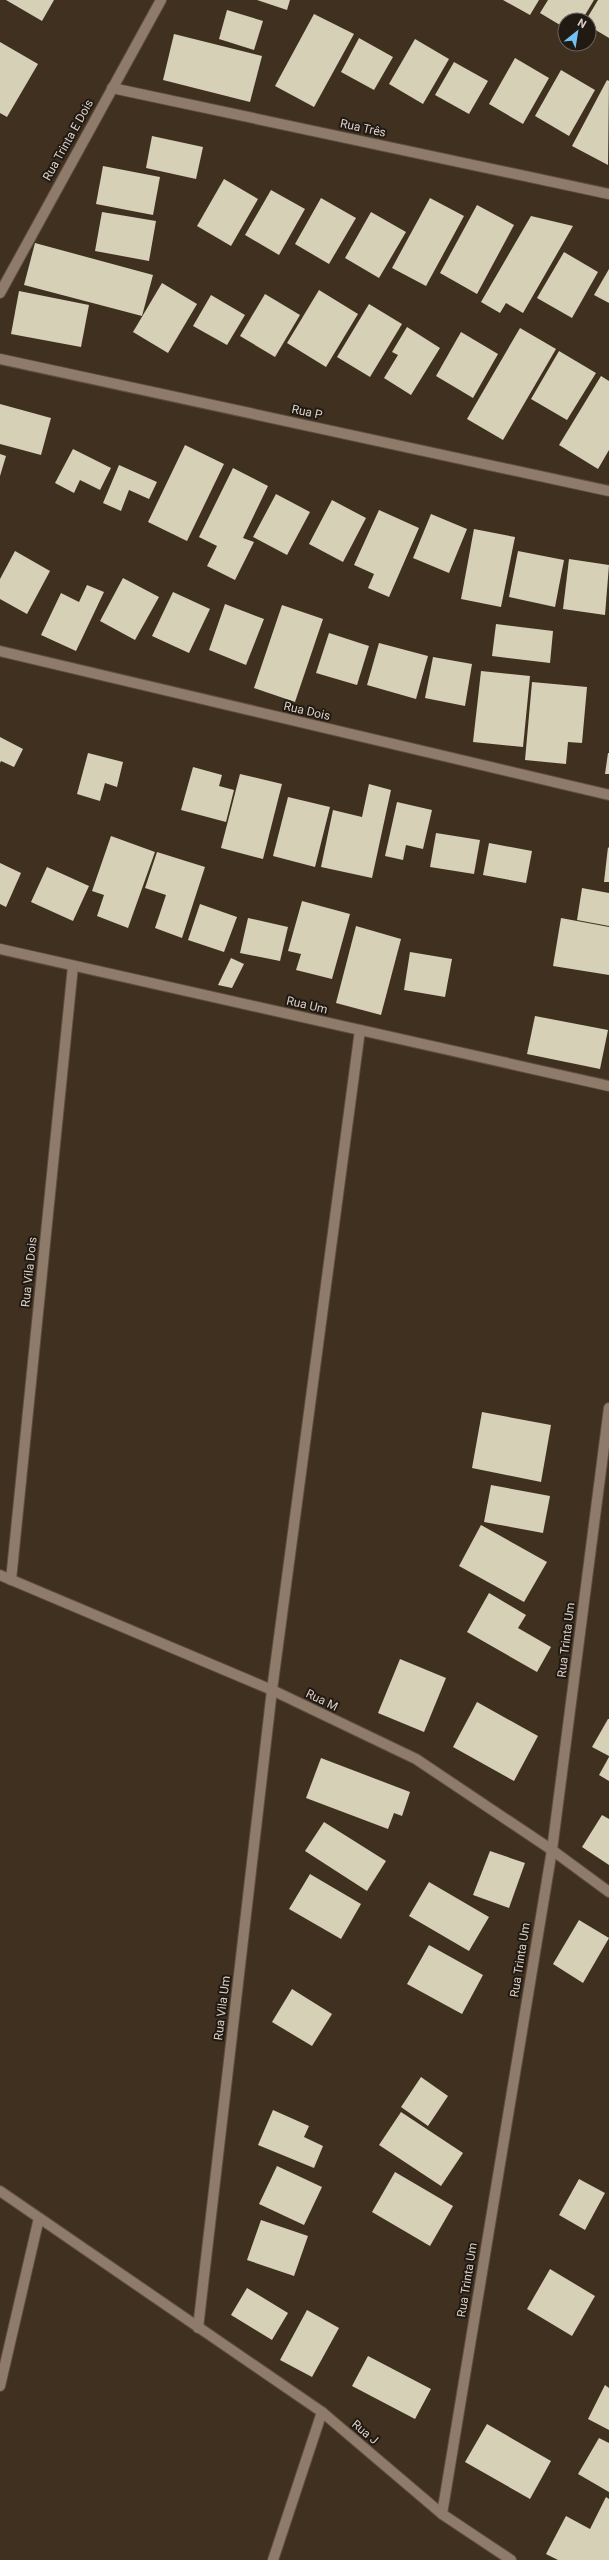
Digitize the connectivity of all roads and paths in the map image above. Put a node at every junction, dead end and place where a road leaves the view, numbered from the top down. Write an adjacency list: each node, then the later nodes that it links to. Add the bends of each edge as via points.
1 (161, 0): 2 (street, Rua Trinta E Dois)
2 (112, 88): 3 (street, Rua Três); 4 (street, Rua Trinta E Dois)
3 (609, 194)
4 (0, 293)
5 (0, 359): 6 (street, Rua P)
6 (609, 491)
7 (0, 651): 8 (street, Rua Dois)
8 (609, 795)
9 (0, 949): 10 (street, Rua Um)
10 (73, 966): 11 (street, Rua Um); 15 (street, Rua Vila Dois)
11 (360, 1030): 12 (street, Rua Um); 16 (street, Rua Vila Um)
12 (609, 1086)
13 (609, 1408): 17 (street, Rua Trinta Um)
14 (0, 1575): 15 (street, Rua M)
15 (11, 1580): 16 (street, Rua M)
16 (272, 1690): 17 (street, Rua M, via 416,1759); 21 (street, Rua Vila Um)
17 (552, 1850): 18 (street, Rua M); 24 (street, Rua Trinta Um)
18 (609, 1892)
19 (0, 2191): 20 (street, Rua J)
20 (39, 2218): 21 (street, Rua J); 22 (street)
21 (198, 2328): 23 (street, Rua J)
22 (0, 2386)
23 (322, 2412): 24 (street, Rua J); 25 (street)
24 (442, 2514): 26 (street, Rua J)
25 (273, 2560)
26 (511, 2560)

